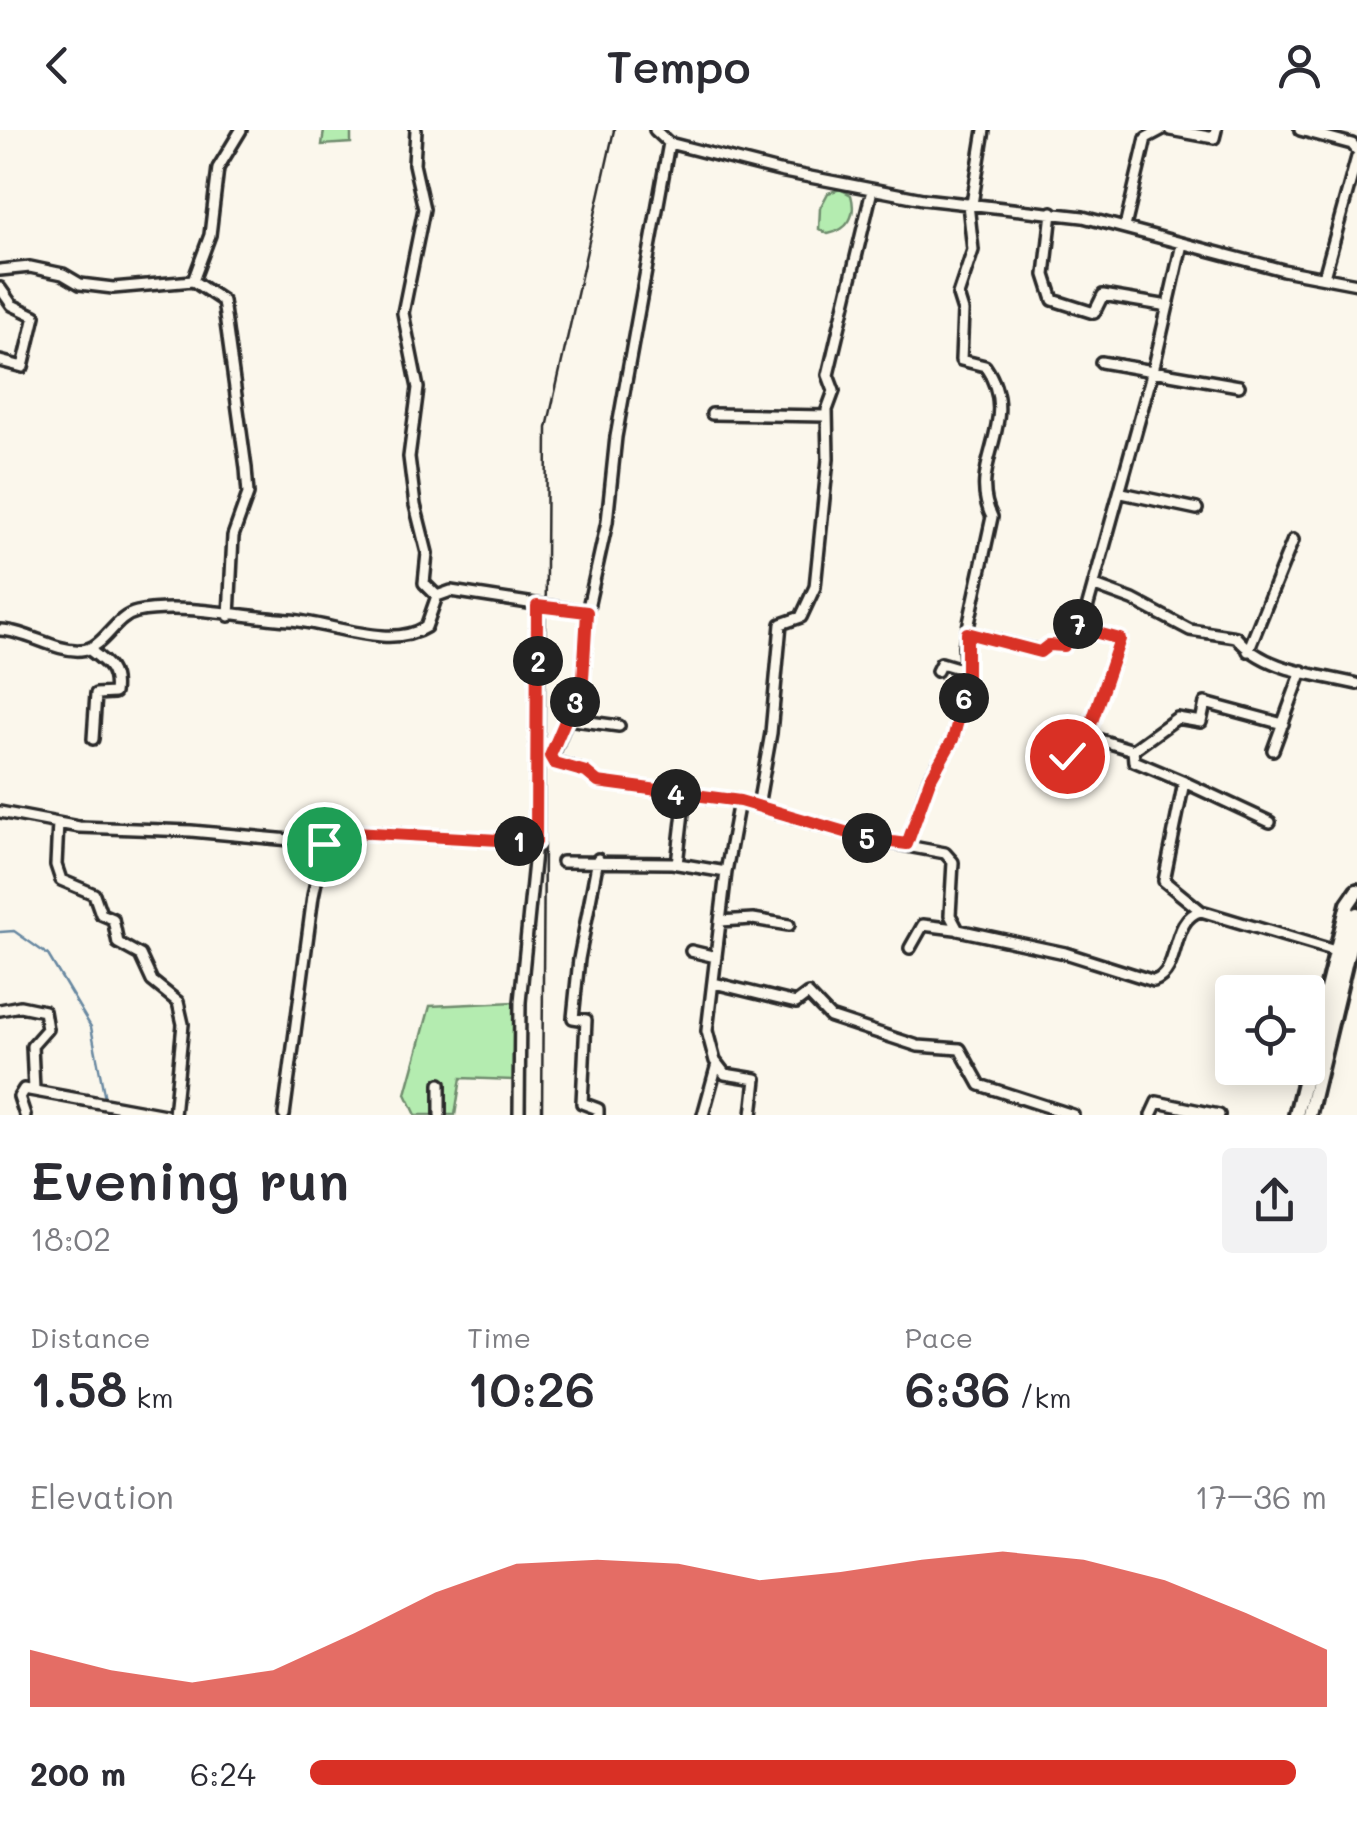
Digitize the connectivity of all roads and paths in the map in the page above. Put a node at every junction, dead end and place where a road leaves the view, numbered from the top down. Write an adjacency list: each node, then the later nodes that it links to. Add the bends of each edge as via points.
1 (241, 130): 21 (street, via 218,168 210,235)
2 (416, 130): 35 (street, via 414,164 424,209 404,314 418,388 409,456 427,553 424,583)
3 (655, 130): 9 (street)
4 (984, 130): 13 (street)
5 (1160, 130): 17 (street, via 1146,138)
6 (1170, 130): 7 (street, via 1214,138)
7 (1216, 130)
8 (1300, 130): 10 (street)
9 (669, 143): 12 (street); 37 (street)
10 (1357, 150)
11 (1356, 163): 14 (street)
12 (872, 190): 13 (street); 30 (street, via 830,362 834,391)
13 (970, 204): 16 (street); 41 (street, via 973,250 958,295 961,360 985,366 1002,414 985,470 982,498 992,517)
14 (1344, 208): 15 (street); 20 (street)
15 (1357, 211)
16 (1052, 212): 17 (street); 24 (street, via 1045,275 1053,300 1094,313 1103,295)
17 (1125, 227): 18 (street)
18 (1182, 244): 20 (street); 24 (street)
19 (0, 270): 21 (street, via 55,272 94,287)
20 (1324, 278): 22 (street)
21 (193, 281): 38 (street, via 222,301 246,468 248,494 233,536)
22 (1357, 284)
23 (0, 288): 25 (street, via 12,305 35,316 23,367)
24 (1168, 306): 27 (street)
25 (0, 361)
26 (1101, 362): 27 (street)
27 (1152, 373): 28 (street); 31 (street)
28 (1239, 386)
29 (712, 414): 30 (street)
30 (827, 416): 59 (street, via 815,587 801,617 781,624)
31 (1122, 493): 32 (street); 34 (street)
32 (1197, 509)
33 (1293, 540): 43 (street)
34 (1096, 586): 39 (street); 43 (street, via 1190,630 1236,637)
35 (437, 596): 36 (street, via 451,591); 38 (street, via 432,622 400,636)
36 (537, 606): 37 (street); 63 (street)
37 (587, 612): 48 (street, via 583,679)
38 (228, 616): 42 (street, via 136,612)
39 (1083, 623): 41 (street, via 1071,625 1064,646 1040,652); 51 (street, via 1120,639)
40 (0, 630): 42 (street)
41 (967, 633): 44 (street)
42 (88, 650): 52 (street, via 116,677 114,694 96,694)
43 (1248, 651): 46 (street)
44 (965, 670): 45 (street, via 940,663); 65 (street, via 967,688 953,739)
45 (937, 671)
46 (1302, 671): 47 (street); 49 (street)
47 (1357, 684)
48 (568, 719): 50 (street); 57 (street, via 551,750 554,763 598,782)
49 (1282, 724): 53 (street, via 1206,702 1200,722 1177,718); 54 (street)
50 (619, 726)
51 (1087, 736): 53 (street); 55 (street, via 1067,756)
52 (93, 739)
53 (1133, 750): 56 (street, via 1142,767)
54 (1273, 750)
55 (1062, 779)
56 (1184, 782): 61 (street); 71 (street, via 1164,881)
57 (685, 796): 58 (street); 68 (street)
58 (740, 801): 59 (street); 69 (street)
59 (758, 806): 65 (street)
60 (0, 812): 62 (street)
61 (1270, 822)
62 (58, 823): 64 (street); 87 (street, via 61,880 94,894 101,914 113,919 118,943 140,955 152,981 178,1002 183,1024)
63 (536, 842): 64 (street, via 354,832); 90 (street, via 520,1002)
64 (324, 844): 88 (street)
65 (907, 844): 75 (street, via 950,856 950,915)
66 (598, 859): 67 (street); 68 (street); 91 (street, via 573,1018 586,1020 582,1103)
67 (562, 862)
68 (677, 864): 69 (street)
69 (726, 872): 72 (street)
70 (1357, 894): 78 (highway)
71 (1196, 910): 75 (street, via 1166,974 1154,981 1087,958); 78 (street)
72 (720, 921): 74 (street); 79 (street)
73 (1356, 923): 98 (highway)
74 (789, 925)
75 (958, 930): 76 (street, via 923,925)
76 (910, 948)
77 (692, 951): 79 (street)
78 (1336, 951): 97 (highway)
79 (716, 957): 80 (street)
80 (714, 982): 82 (street, via 707,1031); 94 (street, via 796,1003 808,994 830,1018 918,1046 960,1050 980,1085)
81 (0, 1010): 84 (street, via 44,1011 47,1029 32,1046)
82 (717, 1064): 92 (street); 93 (street, via 724,1074 756,1079)
83 (440, 1084): 89 (street)
84 (34, 1090): 85 (street, via 19,1094); 86 (street)
85 (26, 1115)
86 (164, 1115)
87 (174, 1115)
88 (284, 1115)
89 (440, 1115)
90 (519, 1115)
91 (598, 1115)
92 (702, 1115)
93 (752, 1115)
94 (1073, 1115)
95 (1151, 1115): 96 (street, via 1157,1102)
96 (1218, 1115)
97 (1296, 1115)
98 (1309, 1115)

